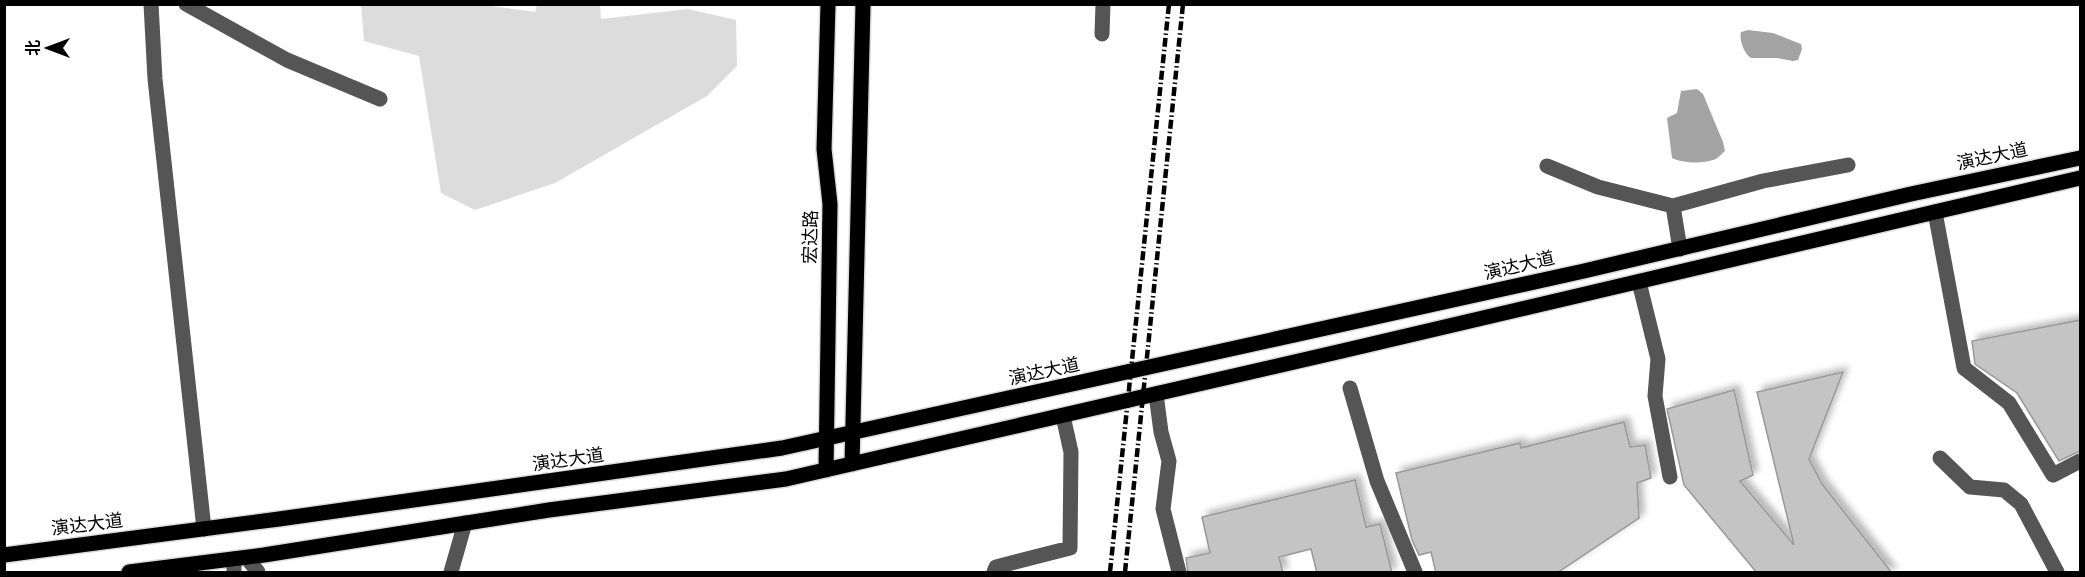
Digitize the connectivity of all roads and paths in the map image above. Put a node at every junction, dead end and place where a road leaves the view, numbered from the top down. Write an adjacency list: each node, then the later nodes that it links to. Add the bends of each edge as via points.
1 (151, 4): 27 (street, via 155,80)
2 (186, 4): 7 (street, via 287,60)
3 (828, 4): 20 (main road, 宏达路, via 824,149 830,204)
4 (863, 4): 19 (main road)
5 (1102, 4): 6 (street)
6 (1102, 34)
7 (380, 99)
8 (2080, 158): 14 (main road, 演达大道)
9 (1848, 165): 12 (street, via 1763,181)
10 (1546, 166): 12 (street, via 1598,187)
11 (2080, 178): 13 (main road)
12 (1673, 206): 14 (street)
13 (1935, 212): 15 (main road); 22 (street, via 1964,368 2009,403 2053,475)
14 (1680, 249): 19 (main road, 演达大道)
15 (1639, 282): 17 (main road); 25 (street, via 1658,358 1655,396)
16 (1350, 387): 35 (street, via 1377,482)
17 (1156, 394): 18 (main road); 34 (street, via 1168,461 1163,509)
18 (1063, 416): 23 (main road); 33 (street, via 1071,452 1070,548 996,567)
19 (852, 433): 20 (main road, 演达大道); 23 (main road)
20 (826, 438): 24 (main road, 宏达路); 27 (main road, 演达大道, via 708,459)
21 (1940, 458): 36 (street, via 1970,487 2004,490 2021,504)
22 (2080, 461)
23 (852, 464): 24 (main road)
24 (826, 470): 26 (main road, via 786,479)
25 (1670, 477)
26 (465, 523): 29 (main road); 32 (street)
27 (204, 529): 28 (main road, 演达大道)
28 (4, 555)
29 (238, 563): 30 (main road); 31 (street)
30 (129, 573)
31 (258, 573)
32 (451, 573)
33 (994, 573)
34 (1179, 573)
35 (1415, 573)
36 (2057, 573)

